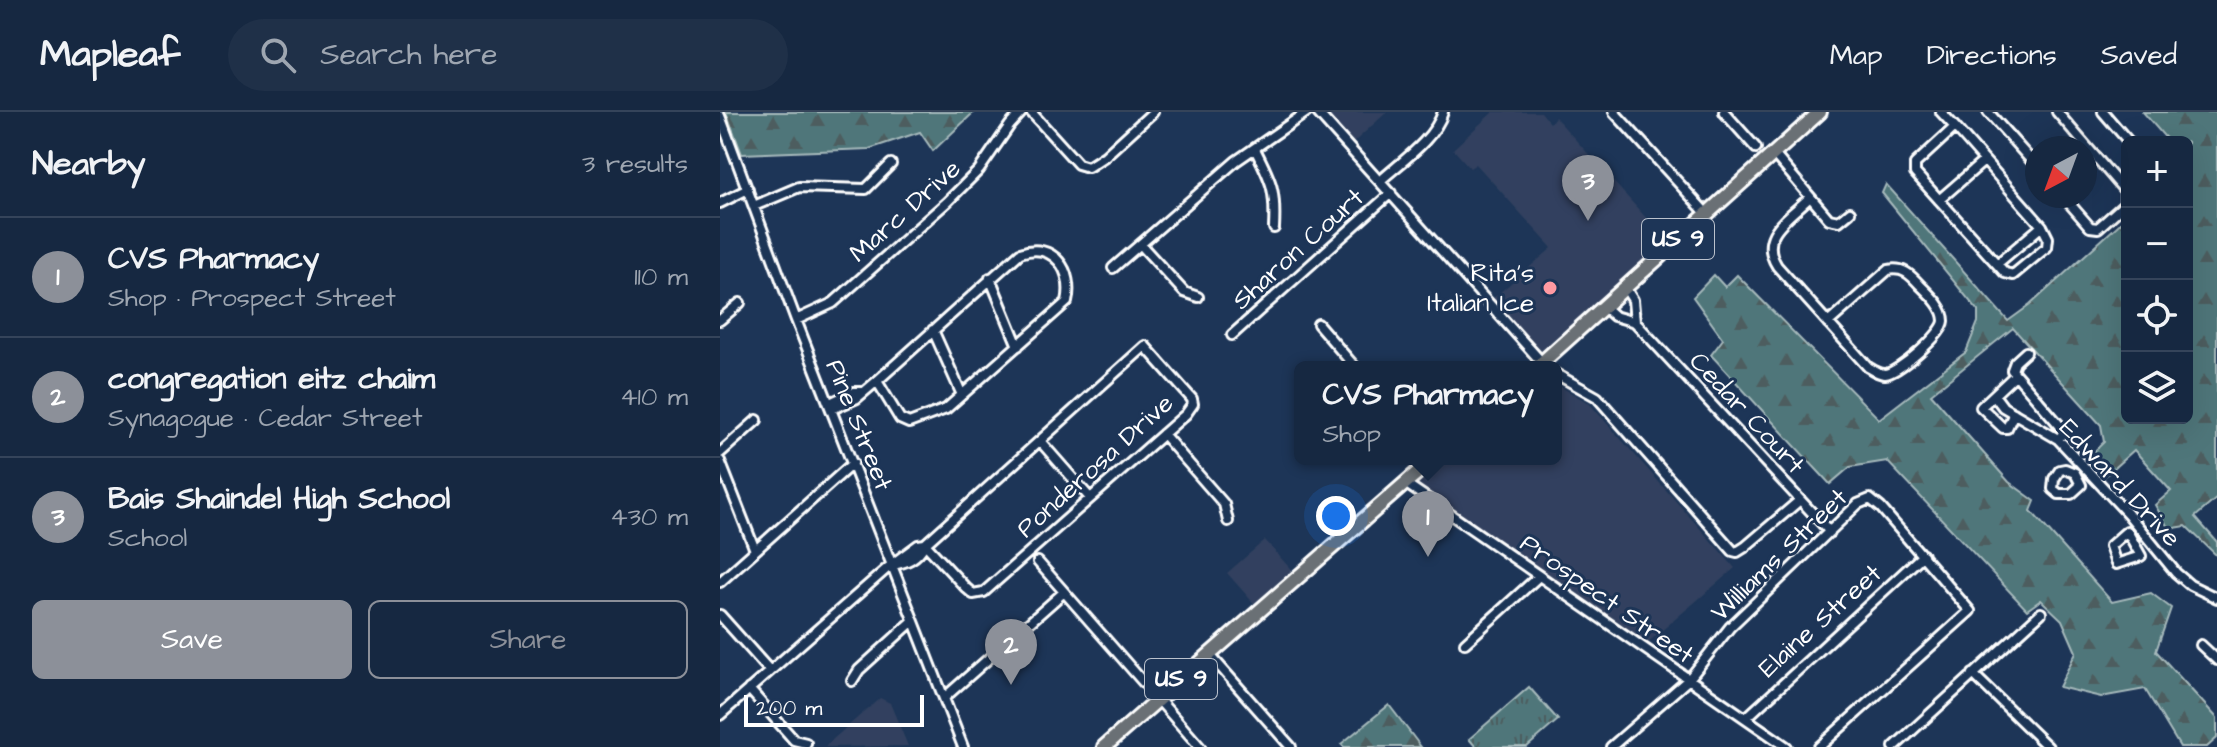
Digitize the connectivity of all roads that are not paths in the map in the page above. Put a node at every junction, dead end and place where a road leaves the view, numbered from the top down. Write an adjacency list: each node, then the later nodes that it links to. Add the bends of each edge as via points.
1 (1022, 112): 46 (street, Marc Drive, via 979,170 947,202 833,303)
2 (1031, 112): 3 (street, via 1078,164 1088,167)
3 (1153, 112)
4 (1307, 112): 19 (street)
5 (1317, 112): 25 (street)
6 (1443, 112): 25 (street, via 1430,134)
7 (1614, 112): 34 (street)
8 (1724, 112): 18 (street)
9 (1820, 112): 20 (highway, US 9)
10 (1941, 112): 15 (street)
11 (1988, 112): 21 (street)
12 (2057, 112): 16 (street)
13 (2103, 112): 17 (street)
14 (720, 116): 26 (street, Pine Street)
15 (1955, 127): 23 (street); 29 (street, via 1915,164 1915,173)
16 (2078, 136)
17 (2124, 136)
18 (1756, 148)
19 (1255, 149): 36 (street, via 1272,182); 37 (street, via 1214,178)
20 (1773, 153): 28 (street); 34 (highway, US 9)
21 (2025, 154)
22 (2097, 158): 32 (street, via 2125,191 2125,204 2098,228 2090,227)
23 (1984, 161): 29 (street); 35 (street)
24 (891, 164): 31 (street, via 866,189 805,186)
25 (1380, 181): 27 (street)
26 (748, 189): 30 (street); 31 (street, Pine Street)
27 (1391, 193): 51 (street, Sharon Court); 55 (street)
28 (1810, 197): 33 (street, via 1829,219 1839,221); 48 (street, via 1777,229 1769,249 1777,266)
29 (1939, 200): 38 (street)
30 (720, 203)
31 (754, 206): 46 (street, Pine Street)
32 (2073, 208)
33 (1850, 212)
34 (1706, 213): 41 (highway, US 9)
35 (2042, 226): 38 (street); 38 (street, via 2047,247 2013,275)
36 (1274, 228)
37 (1141, 245): 39 (street); 42 (street, via 1184,292)
38 (1997, 264)
39 (1113, 268)
40 (990, 278): 50 (street); 52 (street); 52 (street, via 1033,249 1044,250 1067,272 1067,302)
41 (1626, 289): 44 (highway, US 9); 47 (street, Cedar Court)
42 (1198, 297)
43 (740, 303): 45 (street)
44 (1604, 307): 47 (street, Cedar Court, via 1621,320); 56 (highway, US 9)
45 (720, 320)
46 (796, 320): 62 (street, Pine Street)
47 (1635, 322): 76 (street, Cedar Court)
48 (1828, 323): 48 (street, via 1868,367 1886,374 1937,336 1944,316 1914,278 1897,269 1888,270)
49 (1318, 324): 54 (street)
50 (933, 330): 59 (street); 60 (street)
51 (1232, 335)
52 (1018, 346): 60 (street)
53 (2026, 352): 57 (street, via 2012,367)
54 (1350, 361)
55 (1538, 361)
56 (1547, 361)
57 (2015, 375): 61 (street); 66 (street, via 2061,427)
58 (1562, 377): 76 (street, via 1597,397 1733,551 1745,547)
59 (877, 381): 60 (street, via 900,419 909,423 946,409); 62 (street, via 857,398)
60 (962, 395)
61 (1994, 395): 63 (street, Edward Drive); 63 (street, via 1981,407 2003,428)
62 (831, 406): 70 (street, Pine Street)
63 (2014, 413): 66 (street, Edward Drive)
64 (757, 420): 68 (street)
65 (1163, 434): 67 (street, Ponderosa Drive, via 1193,404 1188,391 1145,346); 75 (street, Ponderosa Drive); 77 (street, via 1224,504)
66 (2058, 439): 72 (street, Edward Drive)
67 (1040, 441): 75 (street); 81 (street, Ponderosa Drive)
68 (720, 453)
69 (720, 461): 82 (street)
70 (853, 463): 82 (street); 85 (street, Pine Street)
71 (1426, 465): 73 (highway, US 9)
72 (2093, 476): 74 (street); 78 (street, Edward Drive)
73 (1405, 483): 86 (street, Prospect Street); 95 (highway, US 9)
74 (2081, 485)
75 (1090, 498): 81 (street, Ponderosa Drive, via 978,595)
76 (1800, 500): 80 (street, Cedar Court)
77 (1228, 521)
78 (2136, 524): 79 (street); 89 (street, Edward Drive, via 2176,573)
79 (2127, 531)
80 (1830, 532): 83 (street, Williams Street, via 1866,498); 99 (street, Williams Street, via 1730,627)
81 (925, 544): 85 (street, Ponderosa Drive)
82 (755, 550): 87 (street)
83 (1923, 555): 105 (street, Elaine Street); 113 (street, via 1970,611)
84 (1038, 562): 88 (street)
85 (891, 565): 92 (street, Pine Street); 97 (street, Ponderosa Drive)
86 (1539, 576): 93 (street); 99 (street, Prospect Street)
87 (720, 582)
88 (1064, 592): 102 (street); 103 (street)
89 (2217, 598)
90 (2041, 613): 98 (street)
91 (720, 615): 97 (street)
92 (913, 621): 100 (street); 102 (street, Pine Street)
93 (1465, 643)
94 (2201, 645): 96 (street)
95 (1209, 654): 103 (highway, US 9); 110 (street)
96 (2217, 660)
97 (770, 671): 101 (street, Ponderosa Drive)
98 (1973, 674): 114 (street); 115 (street)
99 (1689, 679): 105 (street, Prospect Street); 111 (street, Williams Street)
100 (852, 681)
101 (749, 689): 104 (street, Ponderosa Drive); 106 (street, via 794,740)
102 (944, 698): 107 (street, Pine Street)
103 (1158, 699): 108 (highway, US 9); 109 (street)
104 (720, 715)
105 (1746, 718): 112 (street, Prospect Street)
106 (806, 743)
107 (963, 747)
108 (1106, 747)
109 (1200, 747)
110 (1291, 747)
111 (1611, 747)
112 (1787, 747)
113 (1819, 747)
114 (1894, 747)
115 (2048, 747)

